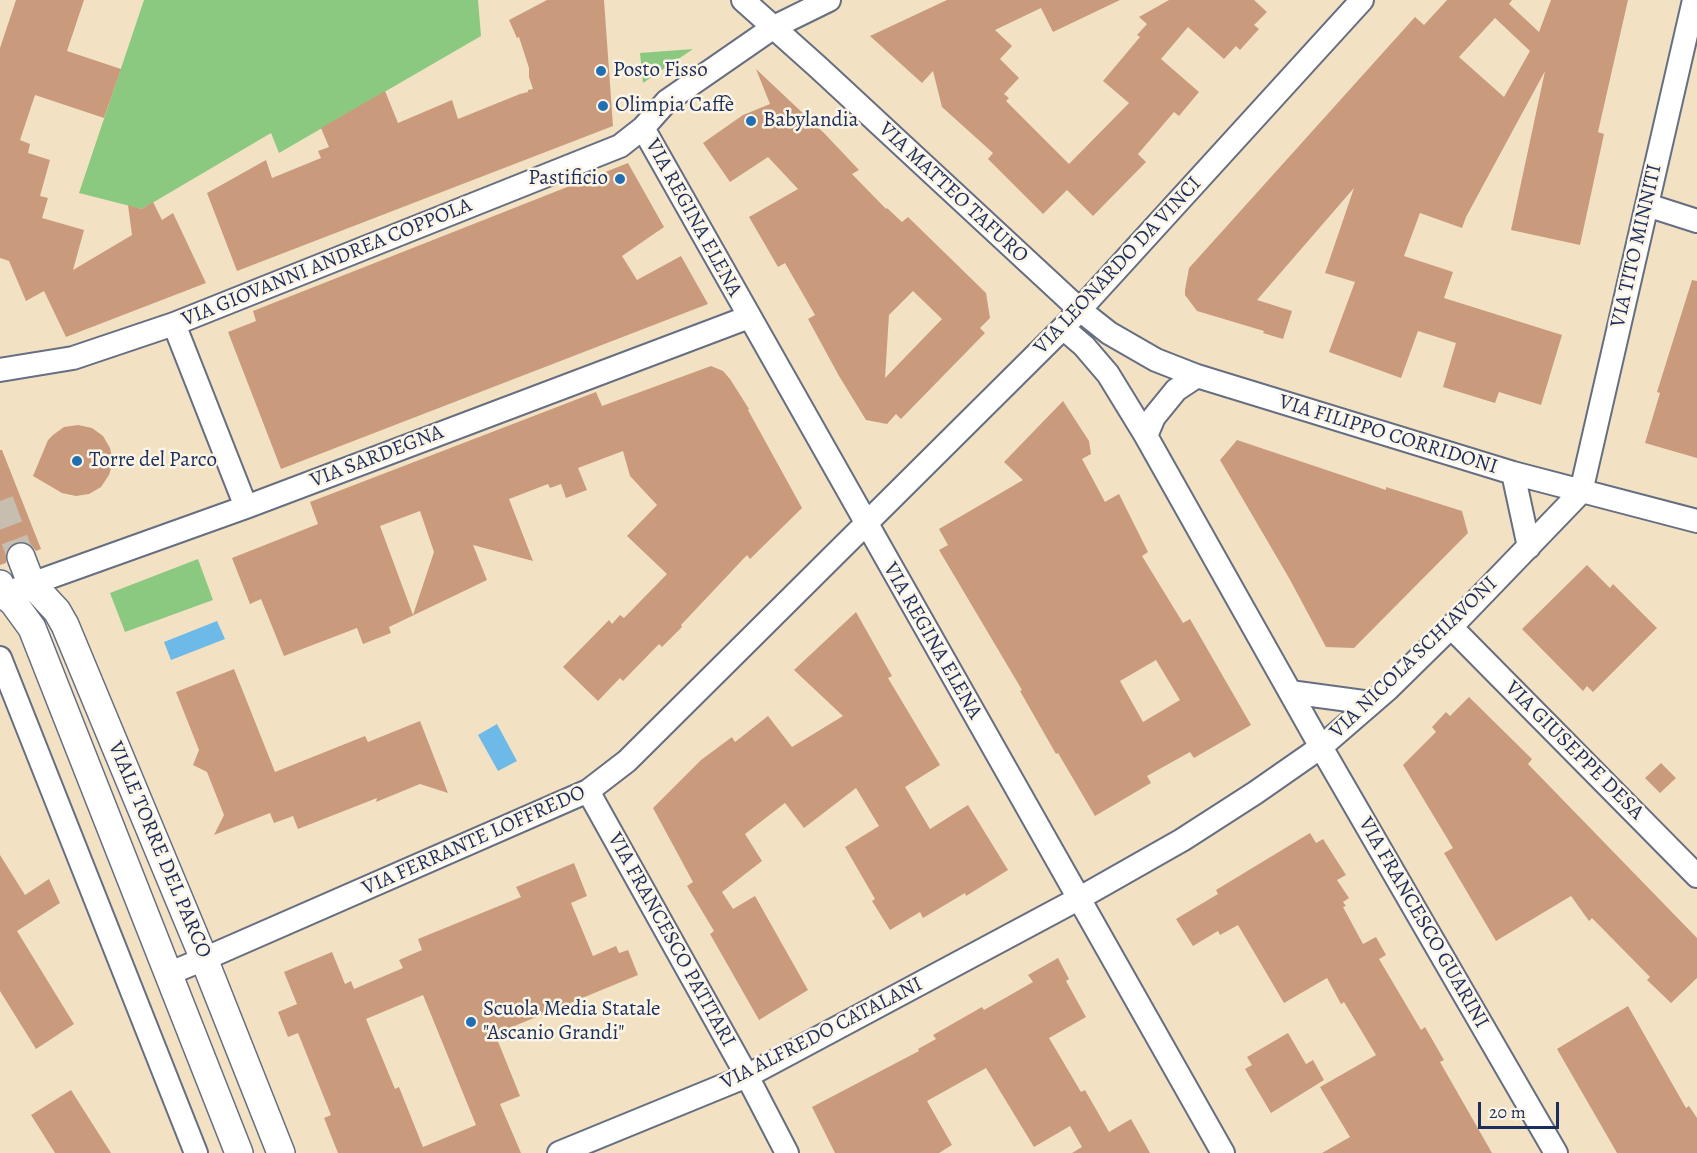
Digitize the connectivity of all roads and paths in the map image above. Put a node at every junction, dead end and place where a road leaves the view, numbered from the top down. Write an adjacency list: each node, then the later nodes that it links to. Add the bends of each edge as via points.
1 (743, 0): 5 (street, VIA MATTEO TAFURO)
2 (830, 0): 5 (street, VIA GIOVANNI ANDREA COPPOLA)
3 (1362, 0): 9 (street, VIA LEONARDO DA VINCI)
4 (1694, 0): 7 (street, VIA TITO MINNITI)
5 (774, 27): 6 (street, VIA GIOVANNI ANDREA COPPOLA, via 667,100); 9 (street, VIA MATTEO TAFURO)
6 (643, 128): 10 (street, VIA REGINA ELENA); 11 (street, VIA GIOVANNI ANDREA COPPOLA, via 620,146)
7 (1647, 206): 8 (street); 17 (street, VIA TITO MINNITI)
8 (1697, 221)
9 (1080, 310): 12 (street, VIA LEONARDO DA VINCI); 14 (street, VIA MATTEO TAFURO, via 1147,354)
10 (749, 316): 18 (street, VIA SARDEGNA); 20 (street, VIA REGINA ELENA)
11 (174, 324): 13 (street, VIA GIOVANNI ANDREA COPPOLA, via 73,358); 18 (street)
12 (1063, 328): 15 (street, VIA FRANCESCO GUARINI, via 1108,374); 20 (street, VIA LEONARDO DA VINCI)
13 (0, 370)
14 (1197, 376): 15 (street, via 1176,390 1154,417); 16 (street, VIA FILIPPO CORRIDONI)
15 (1146, 436): 27 (street, VIA FRANCESCO GUARINI)
16 (1513, 473): 17 (street, VIA FILIPPO CORRIDONI); 21 (street)
17 (1581, 492): 19 (street, VIA FILIPPO CORRIDONI); 21 (street, VIA NICOLA SCHIAVONI)
18 (246, 507): 23 (street, VIA SARDEGNA)
19 (1697, 521)
20 (865, 523): 30 (street, VIA FERRANTE LOFFREDO, via 627,761); 32 (street, VIA REGINA ELENA)
21 (1529, 547): 25 (street, VIA NICOLA SCHIAVONI)
22 (21, 557): 23 (street, VIALE TORRE DEL PARCO)
23 (31, 583): 24 (street, VIA SARDEGNA); 33 (street, VIALE TORRE DEL PARCO, via 66,625)
24 (1, 592): 34 (street, VIALE TORRE DEL PARCO, via 32,628)
25 (1451, 627): 28 (street, VIA NICOLA SCHIAVONI); 31 (street, VIA GIUSEPPE DESA)
26 (0, 658): 36 (street)
27 (1290, 692): 28 (street); 29 (street, VIA FRANCESCO GUARINI)
28 (1371, 703): 29 (street, VIA NICOLA SCHIAVONI)
29 (1321, 747): 32 (street, VIA NICOLA SCHIAVONI, via 1182,840); 42 (street, VIA FRANCESCO GUARINI)
30 (588, 791): 33 (street, VIA FERRANTE LOFFREDO); 35 (street, VIA FRANCESCO PATITARI)
31 (1697, 876)
32 (1078, 899): 35 (street, VIA ALFREDO CATALANI); 41 (street, VIA REGINA ELENA)
33 (204, 959): 34 (street, VIA FERRANTE LOFFREDO); 38 (street, VIALE TORRE DEL PARCO)
34 (168, 974): 37 (street, VIALE TORRE DEL PARCO)
35 (747, 1076): 39 (street, VIA ALFREDO CATALANI); 40 (street, VIA FRANCESCO PATITARI)
36 (196, 1153)
37 (239, 1153)
38 (281, 1153)
39 (559, 1153)
40 (788, 1153)
41 (1223, 1153)
42 (1556, 1153)

